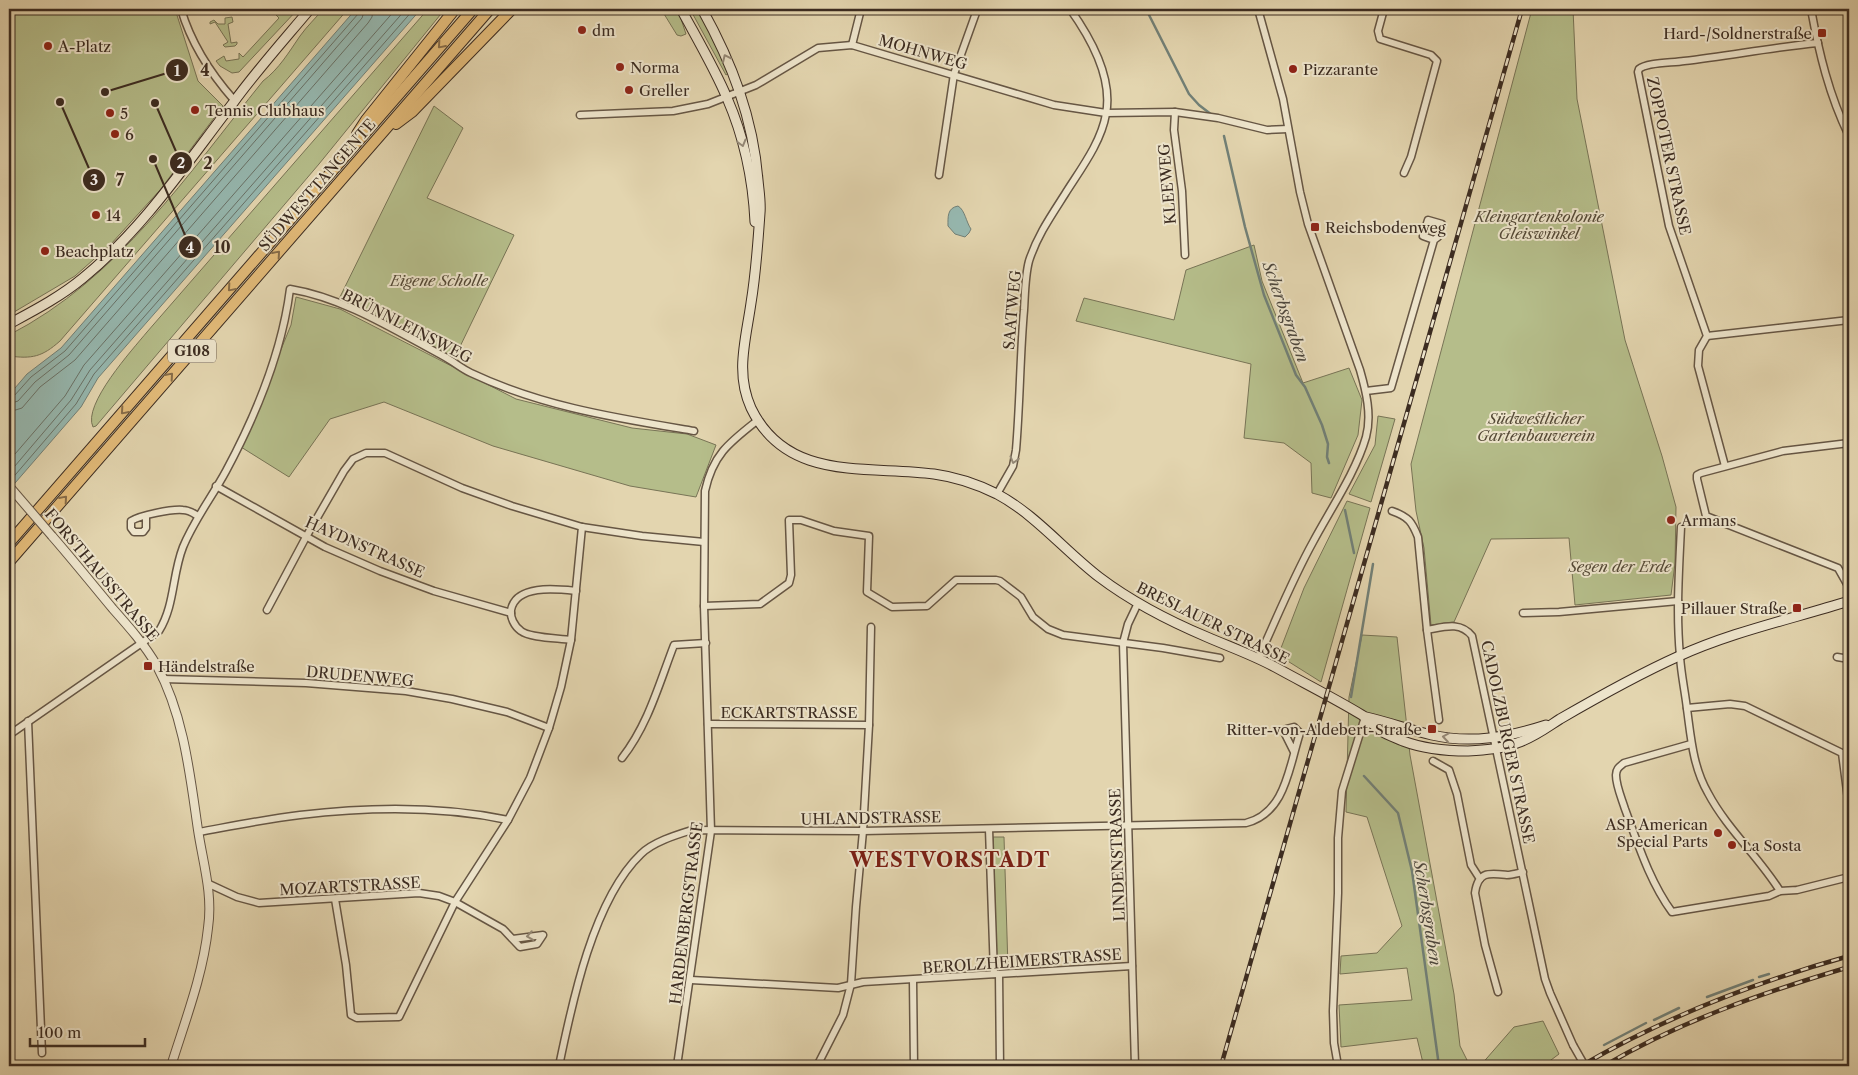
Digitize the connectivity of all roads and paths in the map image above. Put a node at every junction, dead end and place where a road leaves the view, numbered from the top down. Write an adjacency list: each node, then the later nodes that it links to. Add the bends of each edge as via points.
1 (181, 9): 20 (street, via 200,51)
2 (310, 9): 20 (main road)
3 (455, 9): 27 (highway, via 366,120)
4 (473, 9): 27 (highway, SÜDWESTTANGENTE / G108, one-way to 27)
5 (490, 9): 26 (highway, SÜDWESTTANGENTE / G108)
6 (512, 9): 26 (highway, via 412,112)
7 (680, 9): 19 (main road, BRESLAUER STRASSE)
8 (702, 9): 18 (main road, BRESLAUER STRASSE, one-way to 8)
9 (861, 9): 16 (street)
10 (1070, 9): 22 (street, via 1089,36 1100,62)
11 (1258, 9): 24 (street)
12 (1384, 9): 28 (street, via 1378,30 1380,39 1431,55 1437,61)
13 (1811, 9): 15 (street)
14 (977, 10): 17 (street)
15 (1818, 43): 25 (street, via 1832,95); 35 (street, ZOPPOTER STRASSE, via 1639,69 1669,226)
16 (852, 45): 17 (street, MOHNWEG); 18 (street, MOHNWEG, via 818,48)
17 (954, 74): 22 (street, MOHNWEG, via 1054,105); 29 (street)
18 (741, 92): 19 (street); 31 (main road, BRESLAUER STRASSE, via 758,168 761,208)
19 (727, 97): 23 (street, via 673,110); 31 (main road, BRESLAUER STRASSE, one-way to 31, via 749,169)
20 (234, 100): 34 (main road, via 161,199 130,233 83,278 44,306)
21 (1175, 112): 22 (street); 24 (street, via 1267,130); 32 (street, KLEEWEG)
22 (1106, 113): 43 (street, SAATWEG, one-way to 43, via 1087,160 1042,229 1029,261 1016,450 1012,466)
23 (580, 115)
24 (1288, 129): 36 (street, via 1308,224)
25 (1849, 136)
26 (376, 140): 52 (highway, SÜDWESTTANGENTE / G108, one-way to 26)
27 (342, 158): 51 (highway, SÜDWESTTANGENTE / G108, one-way to 51)
28 (1404, 172)
29 (939, 175)
30 (1434, 240): 36 (street, via 1391,388)
31 (756, 250): 37 (main road, BRESLAUER STRASSE, via 742,369 744,386)
32 (1185, 255)
33 (1849, 320): 35 (street)
34 (9, 324)
35 (1708, 336): 40 (street, via 1699,350 1698,366)
36 (1366, 390): 71 (street, via 1366,436 1352,471 1307,553)
37 (758, 420): 43 (main road, BRESLAUER STRASSE, via 777,442 799,457 815,462 851,470 938,475); 50 (street, HARDENBERGSTRASSE, via 729,443 709,475 705,491)
38 (694, 431): 42 (street, BRÜNNLEINSWEG, via 599,415 523,394 470,372 362,313 310,292 290,289 281,335 269,372 245,435)
39 (1849, 442): 40 (street, via 1782,451)
40 (1725, 466): 53 (street, via 1697,477 1706,516 1838,568)
41 (9, 486): 65 (street, FORSTHAUSSTRASSE, bridge)
42 (216, 486): 46 (street, BRÜNNLEINSWEG); 49 (street, HAYDNSTRASSE)
43 (997, 494): 57 (main road, BRESLAUER STRASSE)
44 (1392, 511): 63 (street, via 1406,516 1418,537)
45 (146, 516): 46 (street, via 181,510)
46 (198, 516): 65 (street, BRÜNNLEINSWEG, via 182,549 166,619 159,631)
47 (1681, 526): 55 (street)
48 (582, 527): 49 (street, via 462,488 384,453 366,453 353,459 344,471); 50 (street); 54 (street)
49 (306, 537): 59 (street); 60 (street, HAYDNSTRASSE, via 380,571)
50 (704, 542): 58 (street, HARDENBERGSTRASSE)
51 (9, 543)
52 (9, 562)
53 (1847, 584)
54 (576, 591): 60 (street, via 536,590 519,596); 64 (street)
55 (1678, 601): 61 (street); 68 (street)
56 (1849, 601): 68 (main road, BRESLAUER STRASSE, via 1721,640)
57 (1138, 603): 67 (street, LINDENSTRASSE); 71 (main road, BRESLAUER STRASSE)
58 (704, 606): 66 (street, HARDENBERGSTRASSE); 67 (street, via 760,604 789,583 789,520 801,520 869,536 867,592 892,607 927,606 956,580 996,580 1021,597 1033,617 1048,628 1063,635)
59 (267, 610)
60 (511, 613): 64 (street, via 513,622 528,634)
61 (1523, 613)
62 (871, 627): 80 (street)
63 (1427, 630): 76 (street); 83 (street, CADOLZBURGER STRASSE, via 1457,626 1472,636)
64 (570, 640): 81 (street)
65 (142, 643): 73 (street, FORSTHAUSSTRASSE); 77 (street)
66 (706, 643): 79 (street, HARDENBERGSTRASSE); 87 (street, via 674,645 642,727)
67 (1123, 643): 70 (street); 91 (street, LINDENSTRASSE)
68 (1680, 656): 74 (street); 78 (main road, BRESLAUER STRASSE, via 1642,673)
69 (1837, 657): 72 (street)
70 (1220, 658)
71 (1258, 659): 75 (main road, BRESLAUER STRASSE)
72 (1849, 659)
73 (164, 679): 81 (street, DRUDENWEG, via 297,683 406,691 507,712); 95 (street, FORSTHAUSSTRASSE, via 190,770)
74 (1687, 708): 84 (street); 89 (street, via 1730,704 1745,706 1842,752)
75 (1365, 717): 83 (main road, BRESLAUER STRASSE, one-way to 75, via 1442,737); 85 (main road, BRESLAUER STRASSE, via 1382,732 1427,747 1459,751); 118 (street, via 1342,792 1338,838 1333,1011)
76 (1439, 720)
77 (28, 721): 82 (street); 110 (street)
78 (1558, 721): 83 (main road, BRESLAUER STRASSE); 85 (main road, BRESLAUER STRASSE, via 1532,738)
79 (708, 724): 80 (street, ECKARTSTRASSE); 94 (street, HARDENBERGSTRASSE)
80 (869, 725): 93 (street)
81 (549, 728): 90 (street, via 530,778)
82 (9, 735)
83 (1493, 738): 85 (street, CADOLZBURGER STRASSE)
84 (1691, 744): 100 (street, via 1707,793); 100 (street, via 1624,763 1616,775 1622,801 1659,893 1672,912 1769,896)
85 (1496, 749): 96 (street, CADOLZBURGER STRASSE)
86 (1294, 752): 91 (street, UHLANDSTRASSE, via 1279,797 1273,807 1256,820 1246,823)
87 (622, 758)
88 (1433, 761): 98 (street, via 1449,770 1457,794 1470,865)
89 (1849, 807)
90 (508, 820): 95 (street, via 480,814 336,811); 102 (street)
91 (1129, 826): 92 (street, UHLANDSTRASSE); 104 (street, LINDENSTRASSE)
92 (989, 829): 93 (street, UHLANDSTRASSE); 105 (street)
93 (863, 830): 94 (street, UHLANDSTRASSE); 108 (street)
94 (711, 831): 106 (street, HARDENBERGSTRASSE); 112 (street, UHLANDSTRASSE, via 692,830 672,836 642,853 619,882 590,945)
95 (199, 832): 99 (street, FORSTHAUSSTRASSE)
96 (1523, 872): 98 (street, via 1487,874); 119 (street, CADOLZBURGER STRASSE, bridge, via 1545,979 1567,1033)
97 (1849, 877): 100 (street)
98 (1480, 879): 109 (street, via 1475,893)
99 (209, 884): 101 (street, MOZARTSTRASSE, via 259,903); 111 (street, FORSTHAUSSTRASSE, via 206,942)
100 (1780, 891)
101 (334, 900): 102 (street, MOZARTSTRASSE, via 419,893); 102 (street, via 346,965 349,1007 351,1015 357,1018 399,1017)
102 (455, 902): 103 (street, MOZARTSTRASSE, via 503,929)
103 (513, 939)
104 (1132, 966): 105 (street, BEROLZHEIMERSTRASSE); 117 (street, LINDENSTRASSE)
105 (996, 974): 107 (street, BEROLZHEIMERSTRASSE); 116 (street)
106 (690, 980): 108 (street, BEROLZHEIMERSTRASSE, via 838,988); 113 (street, HARDENBERGSTRASSE)
107 (913, 980): 108 (street, BEROLZHEIMERSTRASSE); 115 (street, BEROLZHEIMERSTRASSE)
108 (851, 984): 114 (street, via 843,1015)
109 (1498, 992)
110 (42, 1052)
111 (171, 1066)
112 (559, 1066)
113 (677, 1066)
114 (817, 1066)
115 (914, 1066)
116 (1000, 1066)
117 (1135, 1066)
118 (1338, 1066)
119 (1585, 1066)

